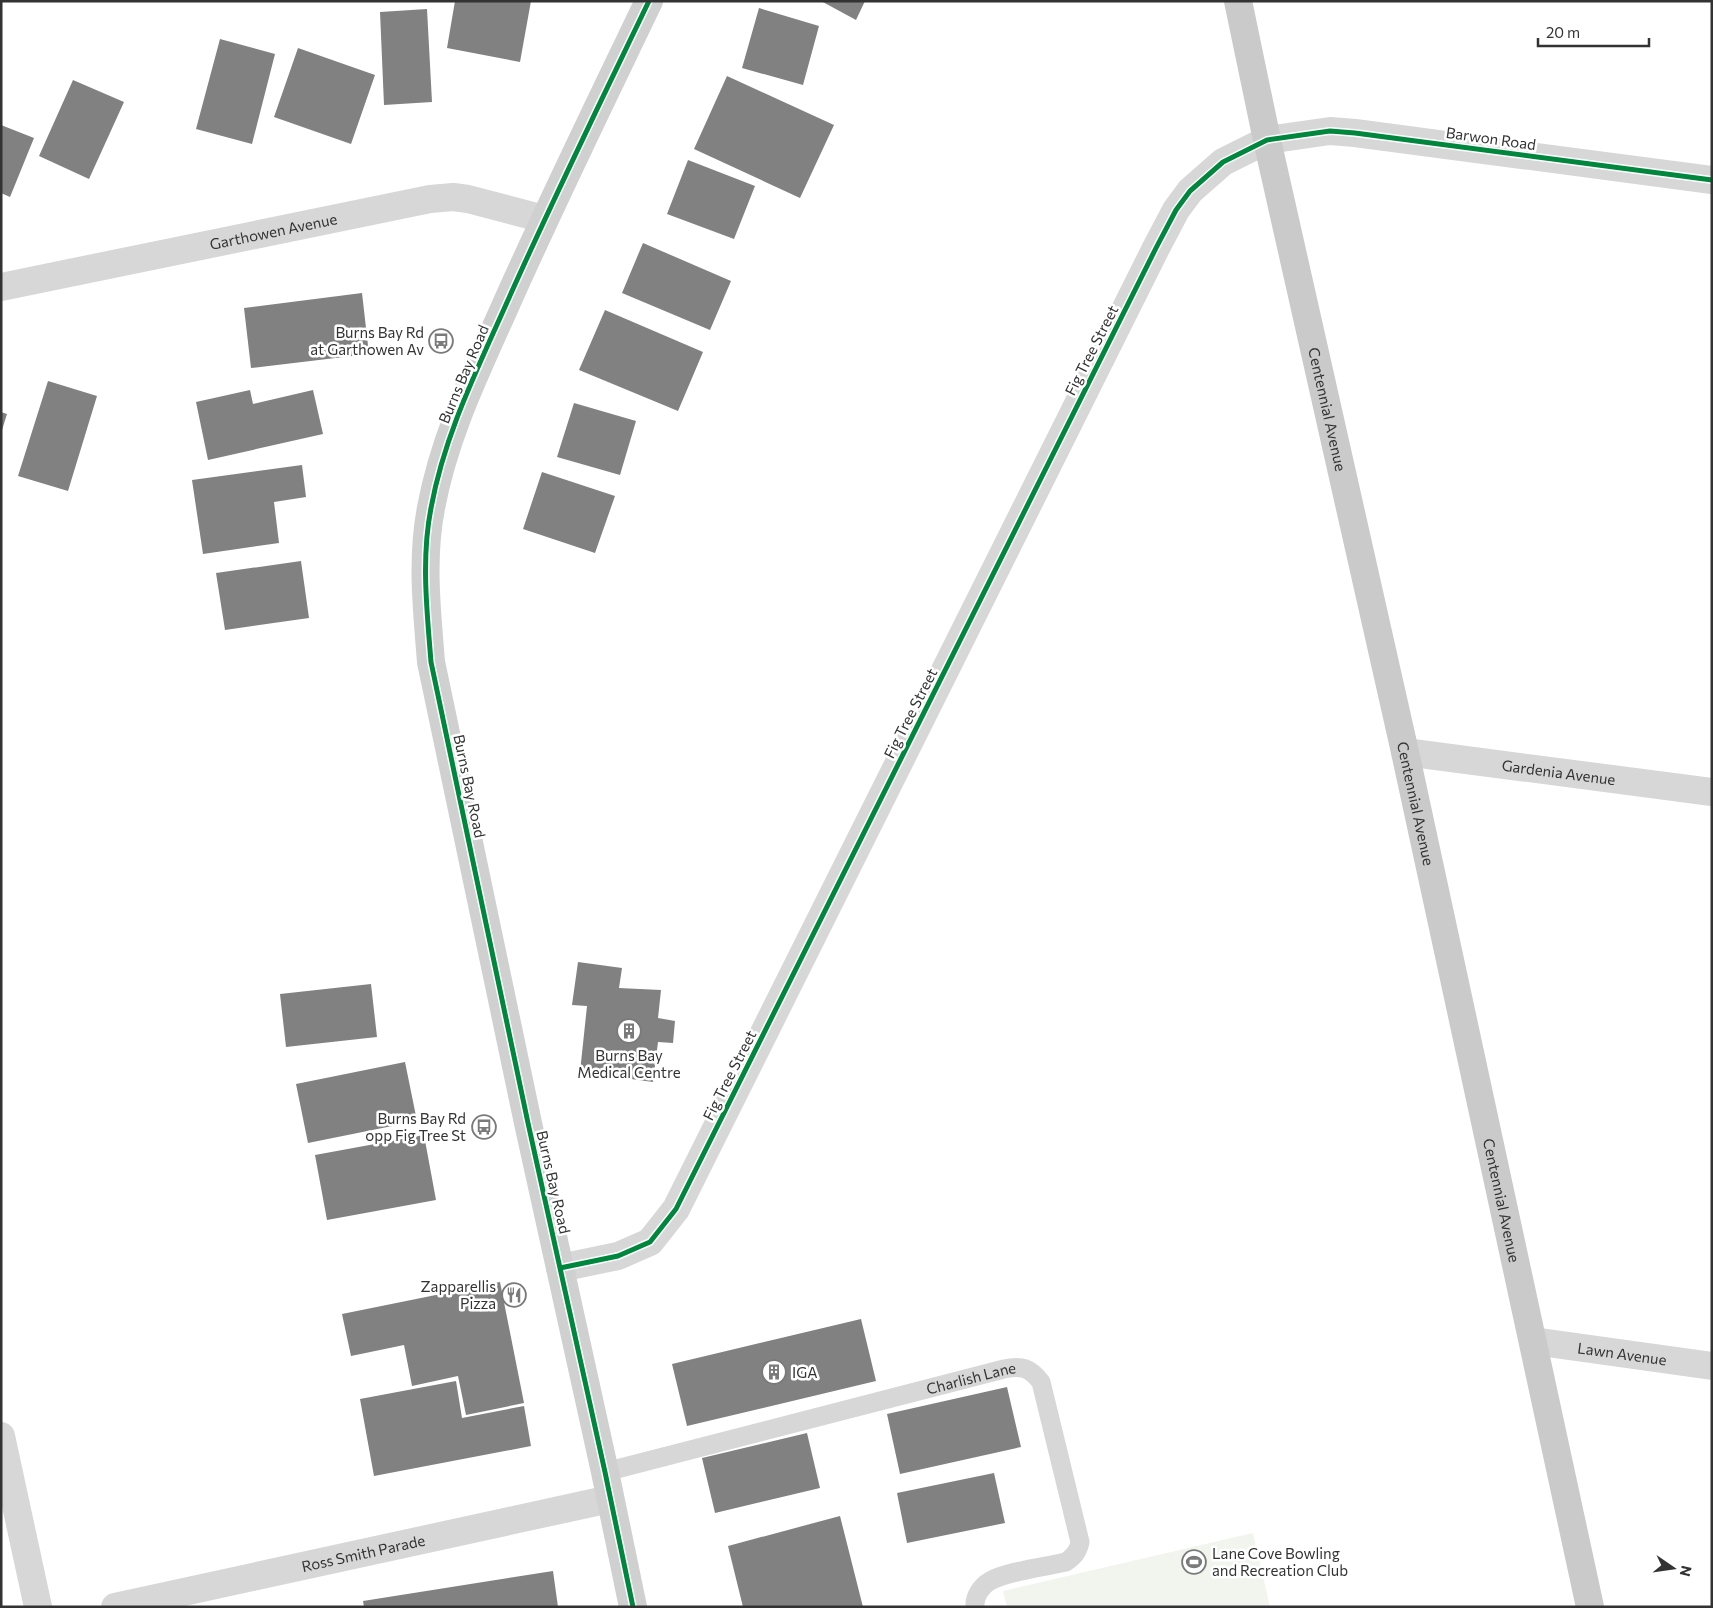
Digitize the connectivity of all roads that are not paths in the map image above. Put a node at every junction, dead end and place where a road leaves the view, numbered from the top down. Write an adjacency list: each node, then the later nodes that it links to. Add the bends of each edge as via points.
1 (650, 1): 5 (street, Burns Bay Road)
2 (1238, 1): 3 (main road, Centennial Avenue)
3 (1267, 140): 4 (street, Barwon Road, via 1330,131 1355,133); 7 (main road, Centennial Avenue); 9 (street, Fig Tree Street, via 1223,162 1190,191 1176,210 676,1209 650,1242 618,1256)
4 (1712, 180)
5 (544, 219): 6 (street, Garthowen Avenue, via 468,199 430,199); 9 (street, Burns Bay Road, via 458,413 443,459 425,553 431,662)
6 (1, 287)
7 (1405, 752): 8 (street, Gardenia Avenue); 10 (main road, Centennial Avenue)
8 (1712, 792)
9 (560, 1268): 13 (street, Burns Bay Road)
10 (1533, 1341): 11 (street, Lawn Avenue); 19 (main road, Centennial Avenue)
11 (1712, 1366)
12 (1, 1436): 15 (street)
13 (605, 1472): 14 (street, Burns Bay Road); 18 (lane, Charlish Lane, via 1004,1369 1026,1369 1041,1382 1080,1542 1074,1557 1066,1562 988,1582 980,1590)
14 (610, 1499): 16 (street, Ross Smith Parade); 17 (street, Burns Bay Road)
15 (38, 1607)
16 (115, 1607)
17 (633, 1607)
18 (975, 1607)
19 (1590, 1607)

